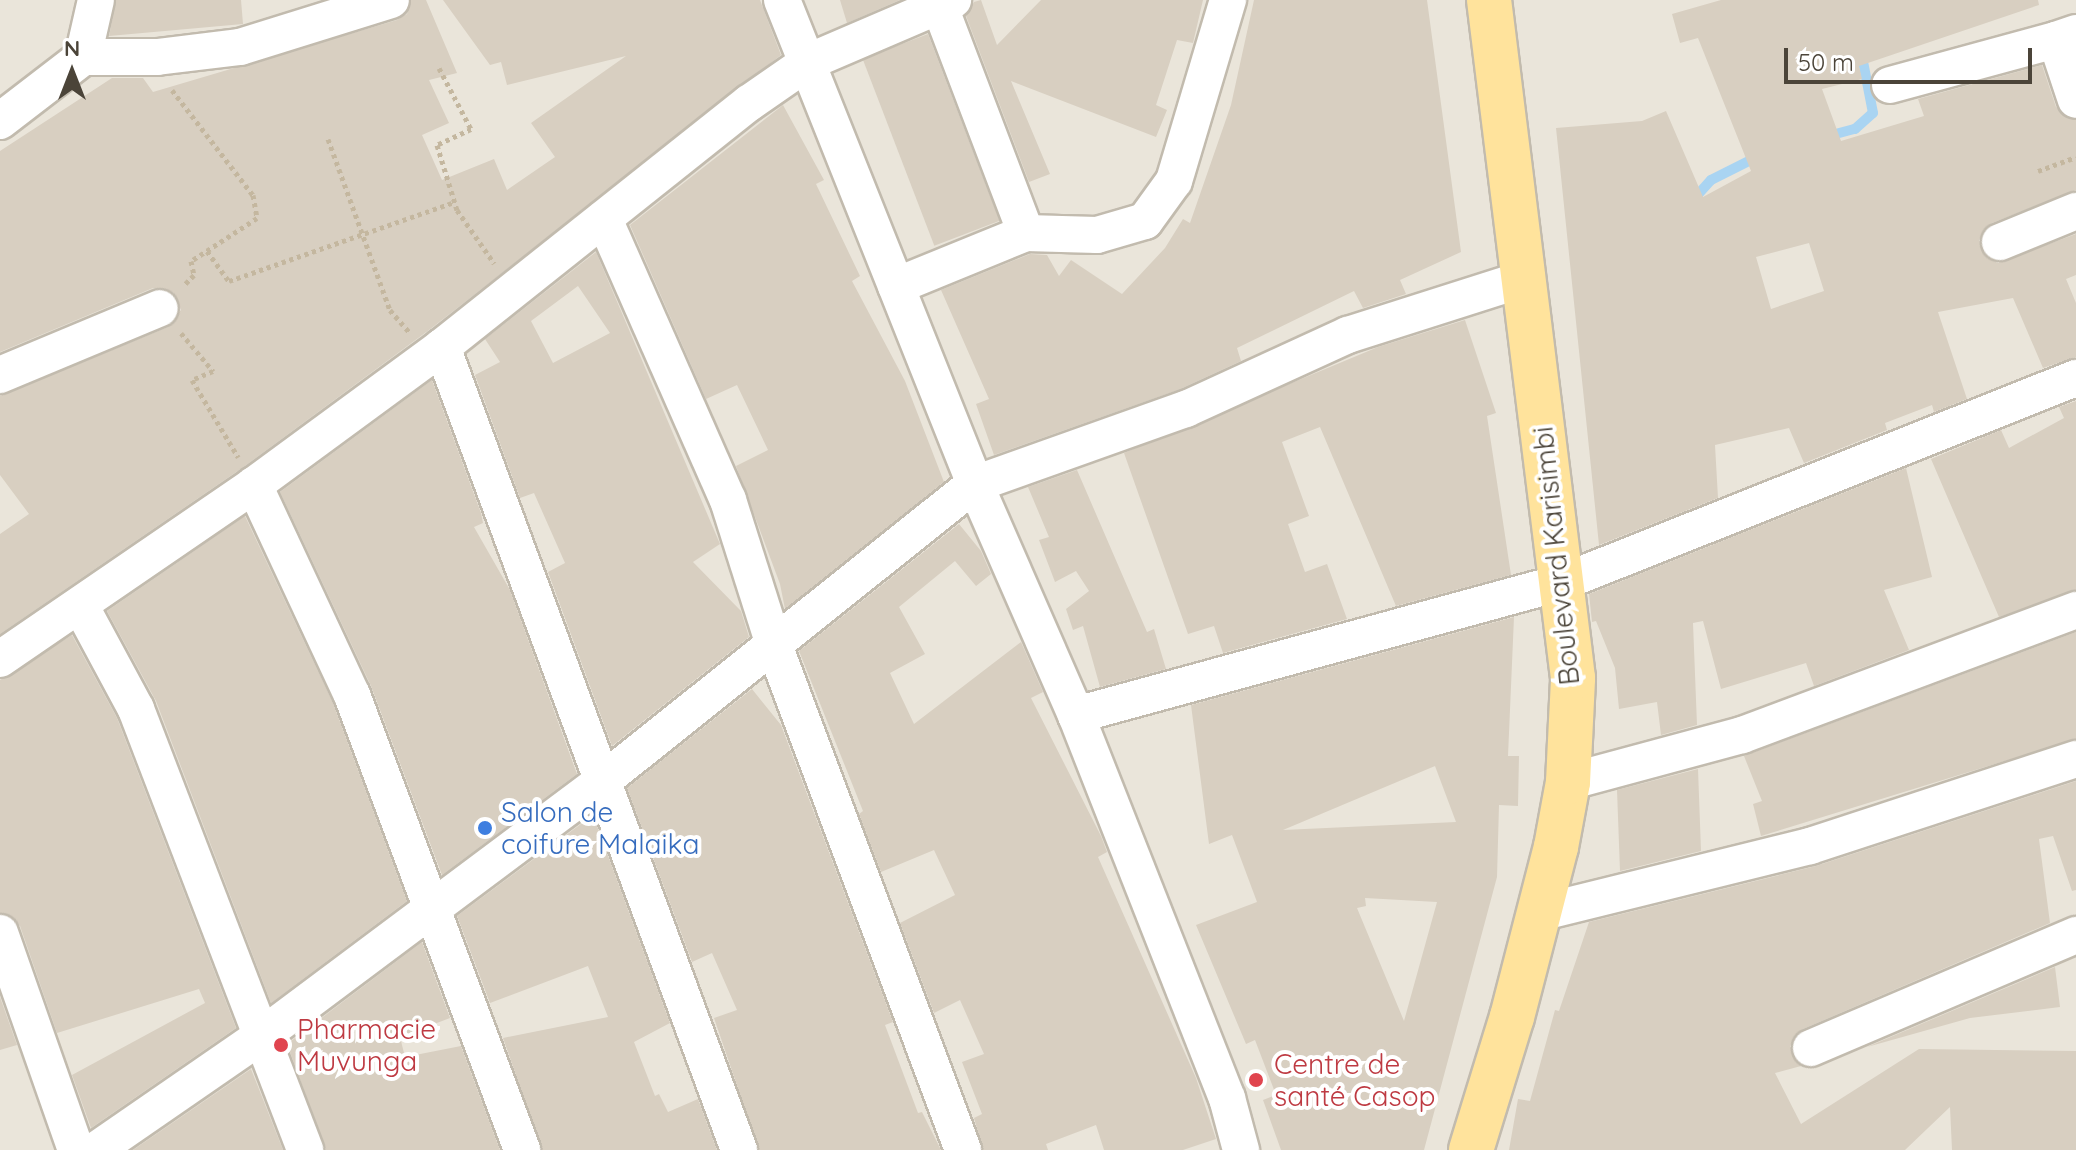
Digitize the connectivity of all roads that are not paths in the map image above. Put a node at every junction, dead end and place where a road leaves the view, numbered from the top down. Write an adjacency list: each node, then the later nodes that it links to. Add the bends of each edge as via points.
1 (96, 0): 8 (street)
2 (391, 0): 8 (street, via 240,47 157,57)
3 (782, 0): 9 (street)
4 (1228, 0): 15 (street, via 1174,181 1160,206 1125,230 1097,235)
5 (1489, 0): 17 (main road, Boulevard Karisimbi)
6 (947, 3): 9 (street); 15 (street)
7 (2066, 36): 10 (street); 11 (street)
8 (83, 57): 12 (street)
9 (808, 62): 14 (street, via 714,128); 18 (street)
10 (1890, 85)
11 (2076, 100)
12 (0, 121)
13 (2076, 211): 16 (street)
14 (604, 219): 20 (street); 28 (street, via 728,500)
15 (1026, 233): 18 (street)
16 (2000, 242)
17 (1523, 279): 23 (street, via 1348,335 1186,409); 25 (main road, Boulevard Karisimbi)
18 (896, 286): 23 (street)
19 (160, 308): 21 (street)
20 (436, 351): 24 (street); 33 (street)
21 (0, 375)
22 (2076, 378): 25 (street)
23 (975, 484): 28 (street); 30 (street)
24 (254, 485): 26 (street); 34 (street, via 352,695)
25 (1563, 582): 30 (street); 32 (main road, Boulevard Karisimbi, via 1573,678)
26 (80, 605): 29 (street); 38 (street, via 136,709)
27 (2076, 610): 32 (street, via 1742,735)
28 (775, 648): 33 (street); 45 (street)
29 (0, 659)
30 (1076, 715): 46 (street, via 1227,1098)
31 (2076, 759): 35 (street, via 1810,846)
32 (1568, 782): 35 (main road, Boulevard Karisimbi)
33 (600, 783): 34 (street); 44 (street)
34 (433, 904): 38 (street); 43 (street)
35 (1539, 913): 47 (main road, Boulevard Karisimbi)
36 (0, 933): 40 (street)
37 (2076, 935): 39 (street)
38 (263, 1035): 41 (street); 42 (street)
39 (1811, 1048)
40 (76, 1150)
41 (96, 1150)
42 (305, 1150)
43 (522, 1150)
44 (739, 1150)
45 (963, 1150)
46 (1241, 1150)
47 (1471, 1150)

